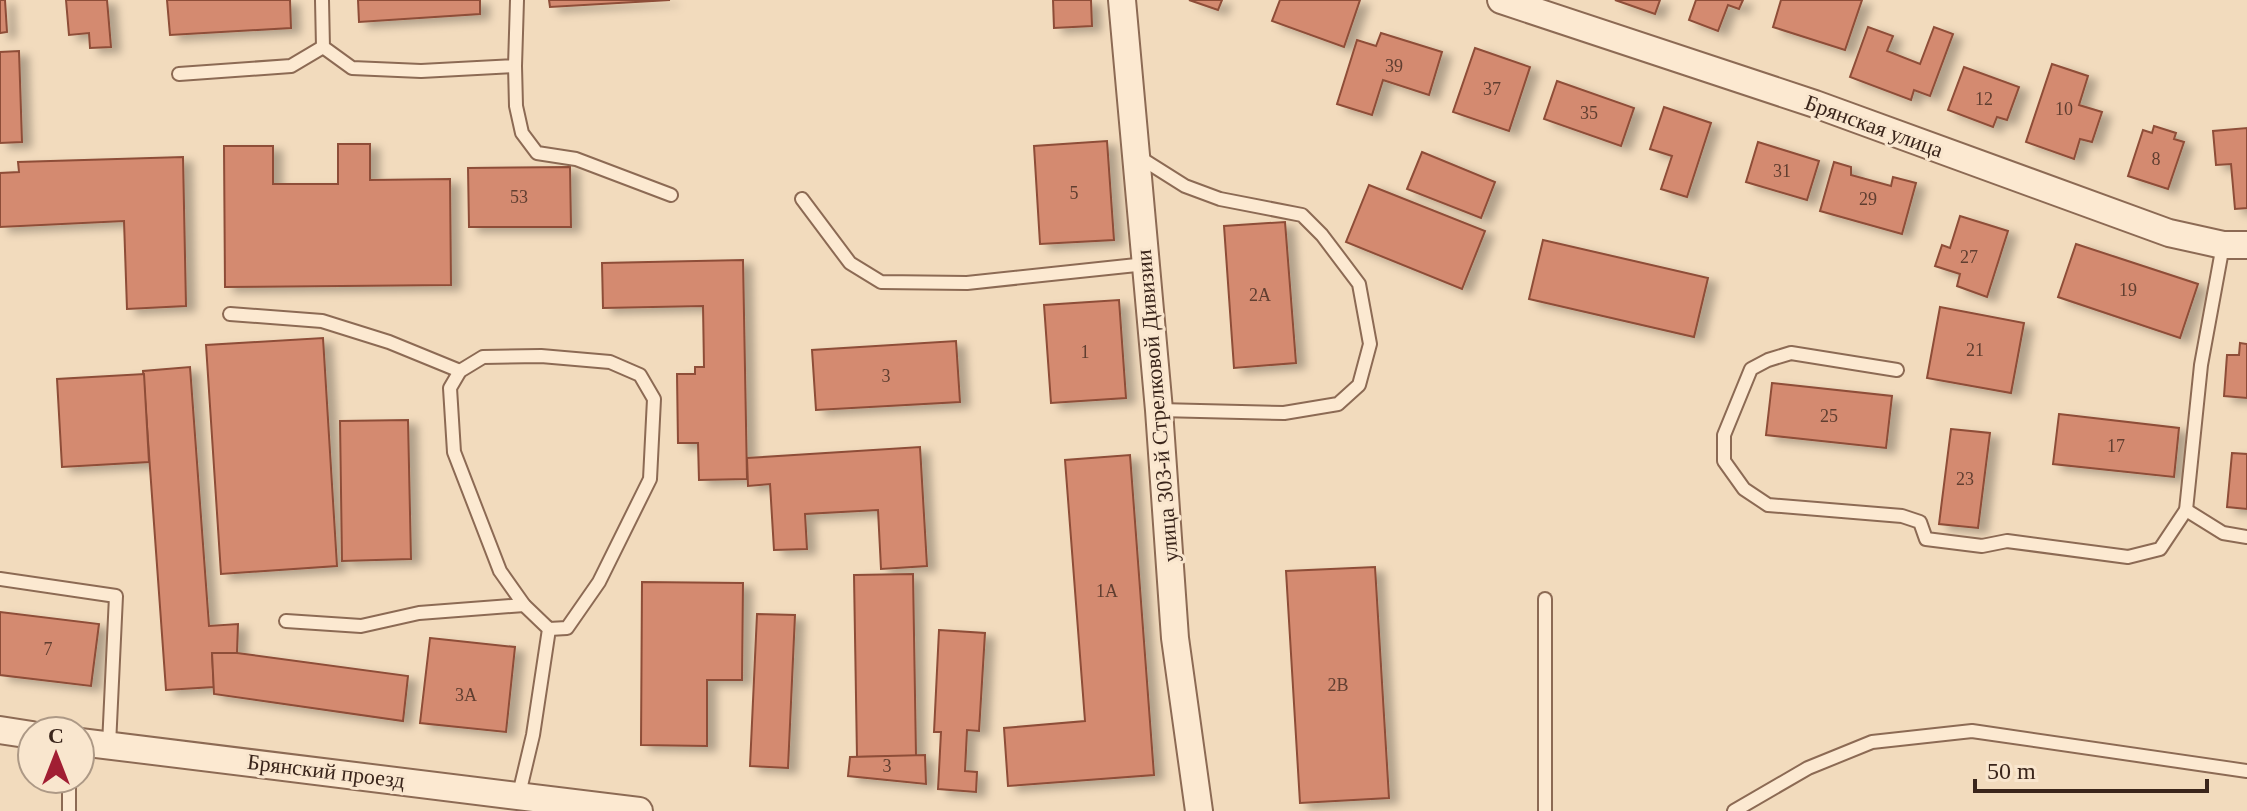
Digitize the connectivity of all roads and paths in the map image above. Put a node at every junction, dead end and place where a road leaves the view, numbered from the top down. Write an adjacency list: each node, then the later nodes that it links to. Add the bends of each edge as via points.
1 (322, 0): 5 (lane)
2 (517, 0): 6 (lane)
3 (1122, 0): 8 (street, улица 303-й Стрелковой Дивизии)
4 (1501, 0): 11 (street, Брянская улица, via 1815,104 2169,233)
5 (323, 47): 6 (lane, via 352,68); 7 (lane, via 291,66)
6 (515, 66): 9 (lane, via 522,133 537,153 576,159)
7 (179, 74)
8 (1136, 155): 12 (street, улица 303-й Стрелковой Дивизии); 16 (lane, via 1185,186 1220,199 1302,215 1359,284 1370,344 1359,385 1338,404 1284,413)
9 (671, 195)
10 (802, 199): 12 (lane, via 850,263 881,282 967,283)
11 (2235, 245): 17 (lane, via 2201,365)
12 (1146, 264): 16 (street, улица 303-й Стрелковой Дивизии)
13 (230, 314): 15 (lane, via 322,321)
14 (1897, 370): 17 (lane, via 1791,353 1768,360 1751,369 1724,435 1724,461 1744,489 1768,505 1902,516 1920,522 1926,539 1982,546 2007,541 2128,557 2160,549)
15 (460, 371): 21 (lane, via 450,388 454,452 500,571); 23 (lane, via 483,357 610,362 640,375 654,399 650,479 633,517 567,628)
16 (1159, 410): 30 (street, улица 303-й Стрелковой Дивизии, via 1175,638)
17 (2186, 510): 18 (lane, via 2223,533)
18 (2247, 537)
19 (0, 579): 25 (lane, via 116,596)
20 (1545, 599): 31 (lane)
21 (524, 605): 22 (lane, via 419,613 361,626); 23 (lane)
22 (286, 621)
23 (549, 629): 27 (lane)
24 (96, 744): 25 (street, Брянский проезд)
25 (109, 745): 27 (street, Брянский проезд)
26 (2247, 771): 32 (lane, via 1972,731 1872,742 1808,768)
27 (519, 794): 28 (street, Брянский проезд)
28 (572, 807): 29 (street, Брянский проезд)
29 (639, 811)
30 (1199, 811)
31 (1545, 811)
32 (1734, 811)

